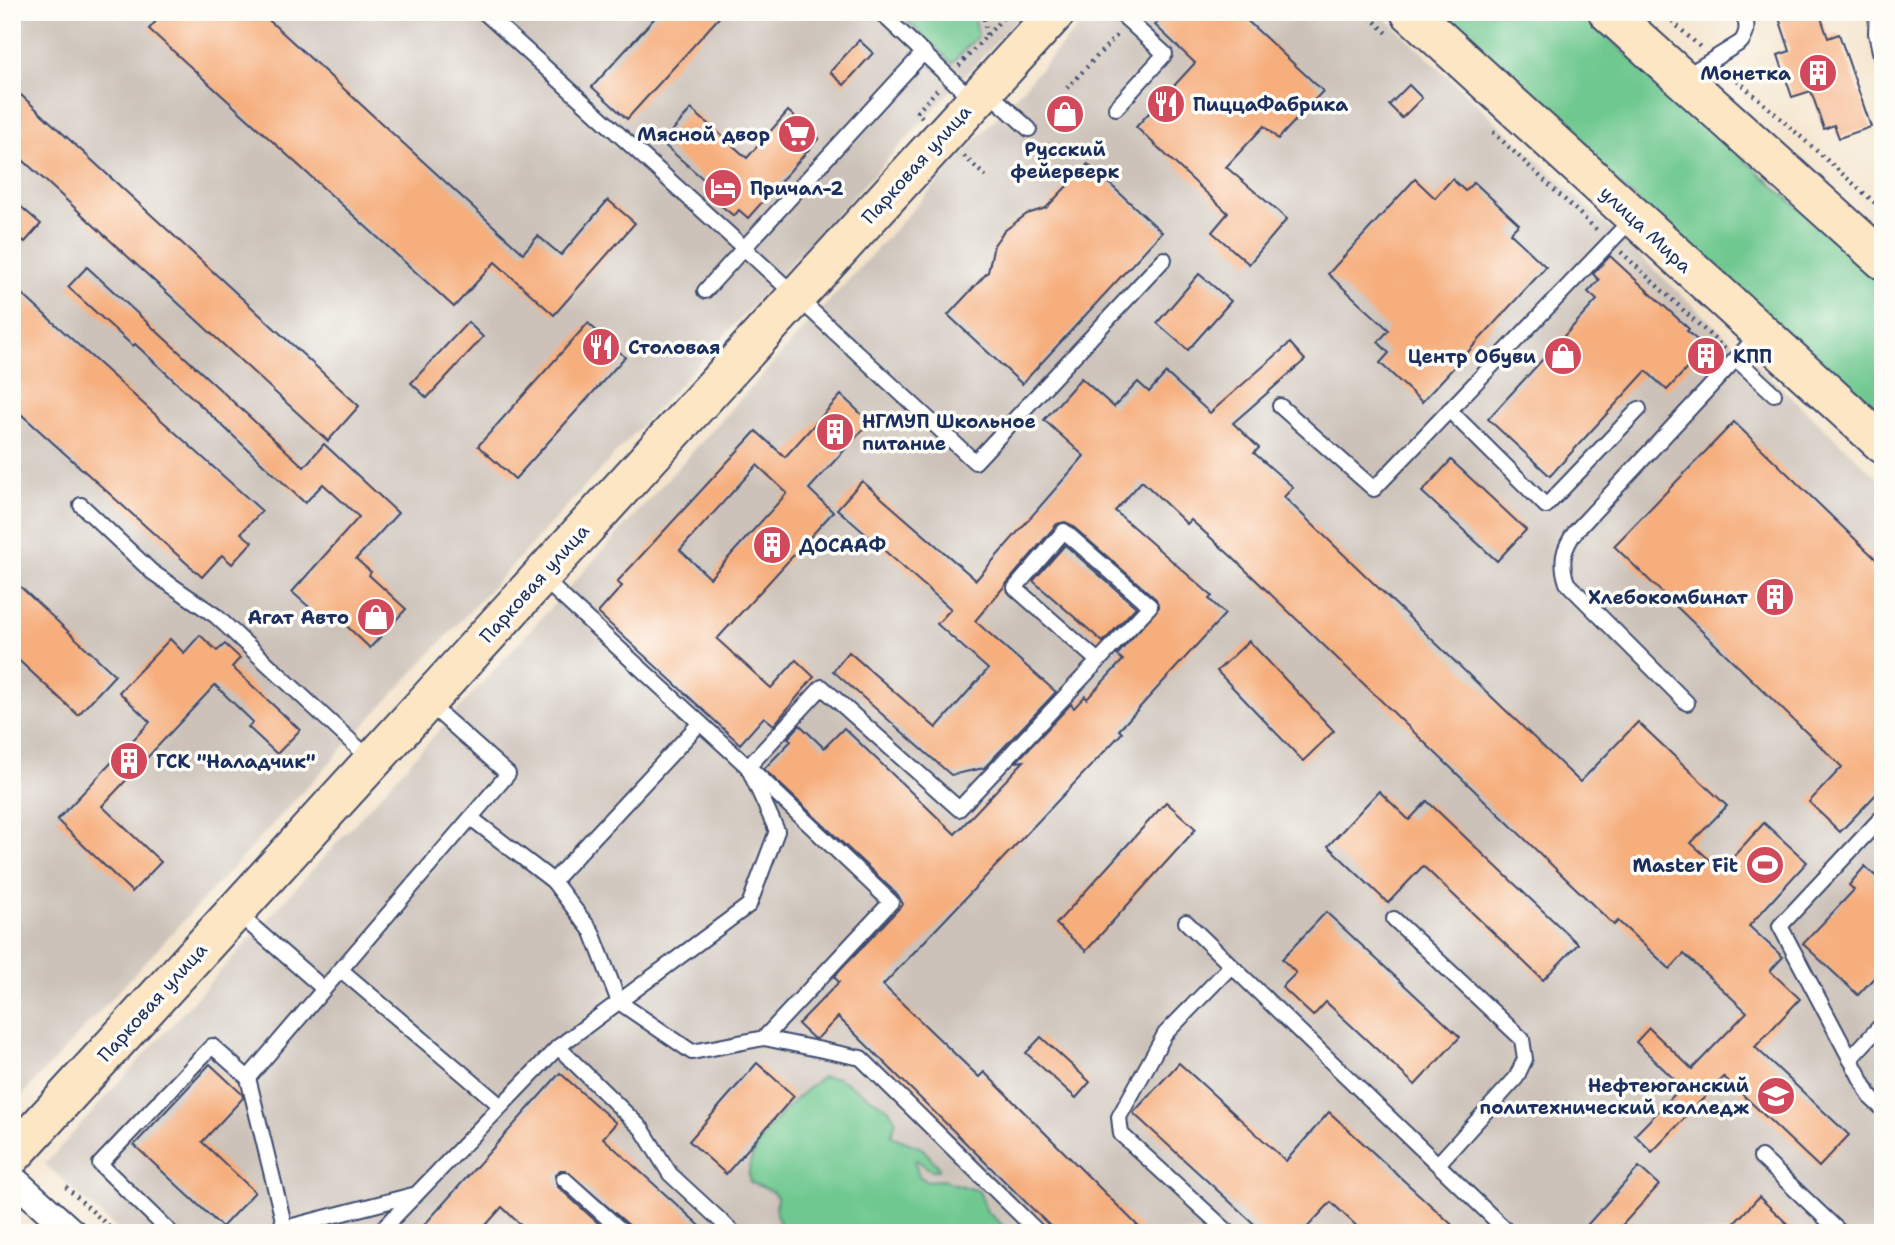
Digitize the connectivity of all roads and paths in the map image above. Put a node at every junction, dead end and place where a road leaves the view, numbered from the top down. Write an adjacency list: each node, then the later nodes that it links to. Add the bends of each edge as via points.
1 (484, 12): 24 (lane)
2 (880, 12): 13 (lane)
3 (983, 12): 12 (path)
4 (1056, 12): 18 (main road, Парковая улица)
5 (1365, 12): 11 (path)
6 (1608, 12): 16 (main road)
7 (1662, 12): 14 (path)
8 (1743, 12): 14 (lane, via 1746,35)
9 (1877, 12): 15 (lane, via 1875,33)
10 (1124, 17): 17 (path); 19 (lane, via 1165,54)
11 (1402, 26): 23 (main road, улица Мира)
12 (987, 37)
13 (924, 52): 18 (lane); 24 (lane)
14 (1714, 59): 16 (lane); 22 (path)
15 (1883, 65)
16 (1682, 79): 26 (main road)
17 (1067, 88)
18 (979, 95): 20 (lane); 28 (main road, Парковая улица)
19 (1116, 108)
20 (1030, 129)
21 (1492, 132): 23 (path)
22 (1883, 210)
23 (1622, 229): 29 (main road, улица Мира); 29 (path); 33 (lane)
24 (744, 248): 27 (lane); 28 (lane)
25 (1164, 259): 28 (lane, via 975,462)
26 (1883, 260)
27 (705, 291)
28 (796, 296): 36 (main road, Парковая улица)
29 (1748, 346): 30 (lane); 34 (main road, улица Мира); 39 (lane, via 1576,531 1562,556 1567,583)
30 (1774, 394)
31 (1280, 405): 33 (lane, via 1374,489)
32 (1639, 409): 33 (lane, via 1546,506)
33 (1449, 410)
34 (1883, 444)
35 (81, 505): 41 (lane, via 152,572 216,616)
36 (540, 576): 38 (main road, Парковая улица); 40 (lane)
37 (1098, 661): 37 (lane, via 1150,606 1064,531 1015,589); 42 (lane, via 959,809 822,687)
38 (426, 701): 41 (main road, Парковая улица); 44 (lane, via 508,774)
39 (1687, 703)
40 (700, 723): 42 (lane); 45 (lane)
41 (372, 761): 46 (main road, Парковая улица)
42 (748, 766): 52 (lane, via 777,831 749,905); 54 (lane, via 891,902)
43 (1883, 816): 56 (lane, via 1780,926)
44 (471, 818): 45 (lane); 50 (lane)
45 (553, 881): 52 (lane, via 593,932)
46 (235, 911): 51 (lane); 61 (main road, Парковая улица)
47 (1394, 919): 63 (lane, via 1522,1039 1525,1059 1516,1078)
48 (1186, 922): 49 (lane)
49 (1231, 966): 63 (lane); 77 (lane, via 1165,1034 1119,1117 1121,1134)
50 (341, 970): 51 (lane); 60 (lane)
51 (324, 989): 57 (lane)
52 (619, 1002): 54 (lane, via 692,1052); 55 (lane)
53 (1883, 1023): 56 (lane)
54 (764, 1038): 76 (lane, via 861,1058)
55 (558, 1047): 60 (lane); 75 (lane, via 642,1129 670,1174)
56 (1850, 1059): 59 (lane)
57 (248, 1078): 69 (lane); 72 (lane, via 212,1046 100,1164)
58 (1883, 1087): 59 (lane)
59 (1877, 1104)
60 (502, 1105): 67 (lane)
61 (12, 1156)
62 (1760, 1157): 79 (lane)
63 (1437, 1164): 78 (lane)
64 (12, 1178): 70 (street)
65 (564, 1179): 74 (lane)
66 (66, 1187): 71 (path)
67 (415, 1195): 69 (lane); 73 (lane)
68 (1883, 1216): 80 (path)
69 (280, 1230)
70 (73, 1233)
71 (116, 1233)
72 (172, 1233)
73 (379, 1233)
74 (624, 1233)
75 (734, 1233)
76 (1039, 1233)
77 (1229, 1233)
78 (1510, 1233)
79 (1841, 1233)
80 (1867, 1233)

